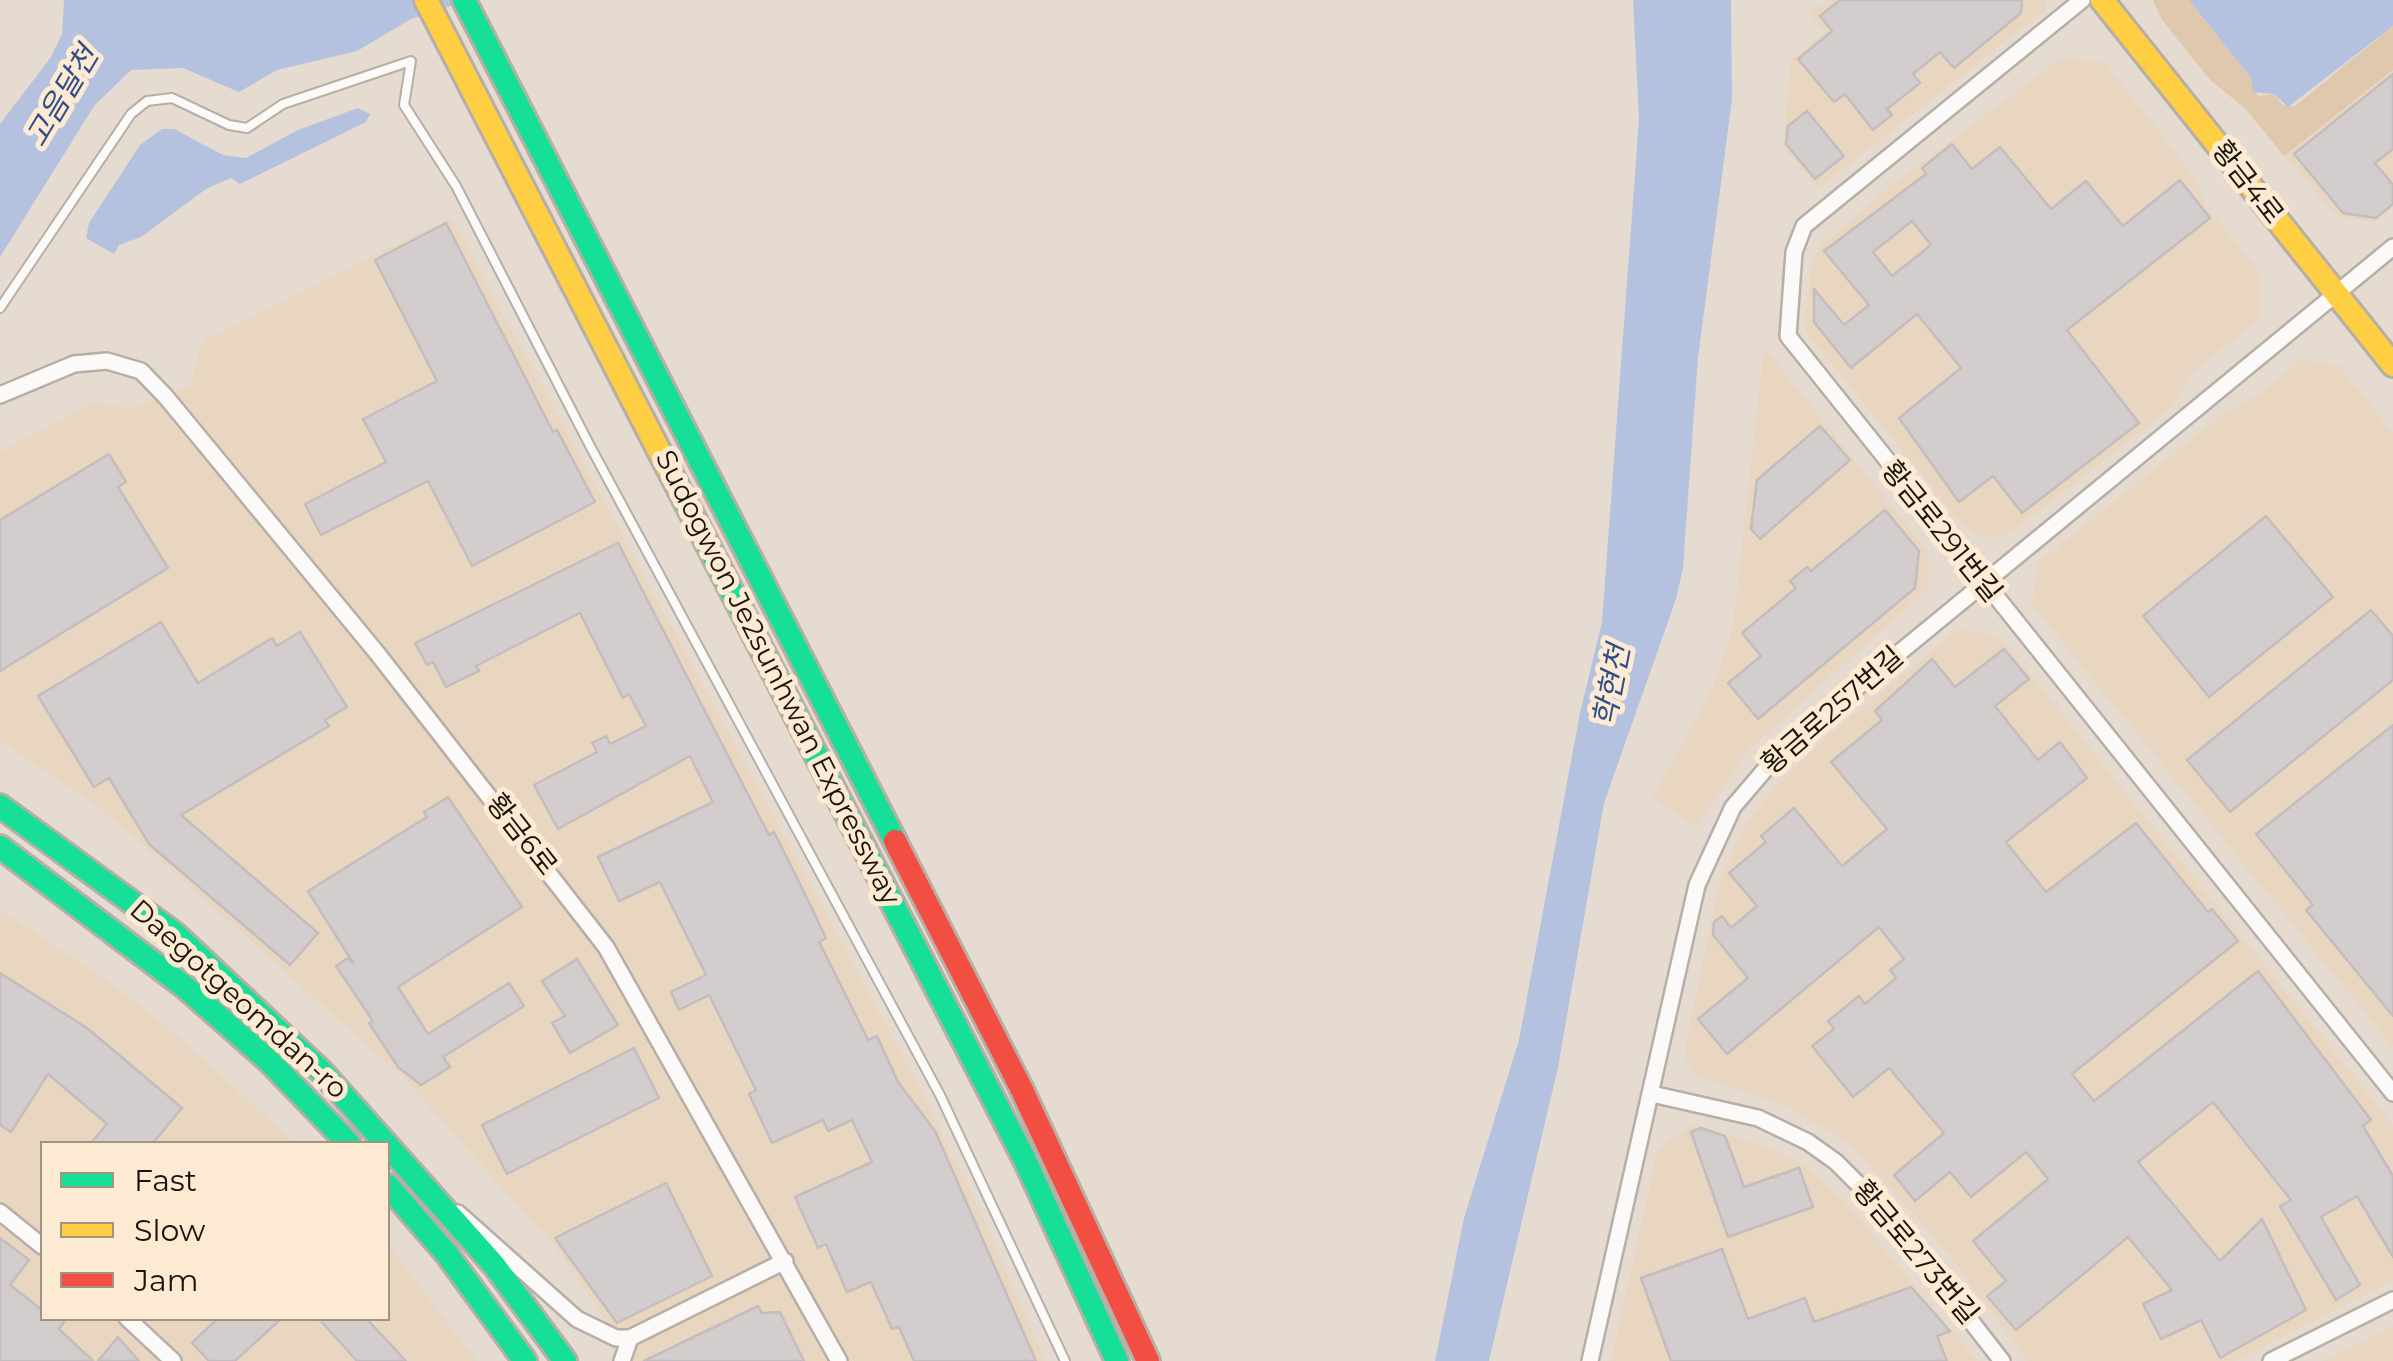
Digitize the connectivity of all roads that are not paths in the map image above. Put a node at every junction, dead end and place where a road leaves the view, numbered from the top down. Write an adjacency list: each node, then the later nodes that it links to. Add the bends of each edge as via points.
1 (426, 0): 32 (main road, Sudogwon Je2sunhwan Expressway, via 1016,1143)
2 (464, 0): 33 (main road, Sudogwon Je2sunhwan Expressway, via 1022,1090)
3 (2082, 0): 10 (street, 황금로291번길, via 1813,218 1794,252 1786,326 1792,346)
4 (2102, 0): 6 (main road, 황금4로)
5 (2393, 247): 6 (street, 황금로257번길)
6 (2336, 295): 8 (main road, 황금4로); 10 (street, 황금로257번길)
7 (0, 308): 31 (lane, via 147,100 172,98 247,128 283,104 411,61 404,105 456,186 940,1096)
8 (2393, 365)
9 (0, 395): 22 (street, 황금6로, via 74,364 126,366 150,379 613,958)
10 (1983, 583): 13 (street, 황금로291번길); 14 (street, 황금로257번길, via 1814,722 1752,782 1726,818 1697,885)
11 (0, 806): 16 (main road, Daegotgeomdan-ro, via 175,934 322,1072)
12 (0, 848): 15 (main road, Daegotgeomdan-ro, via 186,987)
13 (2393, 1093)
14 (1652, 1094): 34 (street, 황금로257번길); 35 (street, 황금로273번길, via 1758,1118 1836,1162 1886,1212)
15 (347, 1141)
16 (384, 1141)
17 (390, 1147): 18 (main road, Daegotgeomdan-ro)
18 (425, 1186): 25 (street, via 577,1320 604,1335); 28 (main road, Daegotgeomdan-ro)
19 (390, 1188): 27 (main road)
20 (0, 1212): 21 (street)
21 (40, 1244)
22 (785, 1261): 25 (street); 30 (street, 황금6로)
23 (2393, 1300): 36 (street)
24 (129, 1321): 26 (street)
25 (630, 1338): 29 (street)
26 (172, 1361)
27 (525, 1361)
28 (565, 1361)
29 (622, 1361)
30 (839, 1361)
31 (1065, 1361)
32 (1117, 1361)
33 (1148, 1361)
34 (1590, 1361)
35 (2002, 1361)
36 (2272, 1361)

